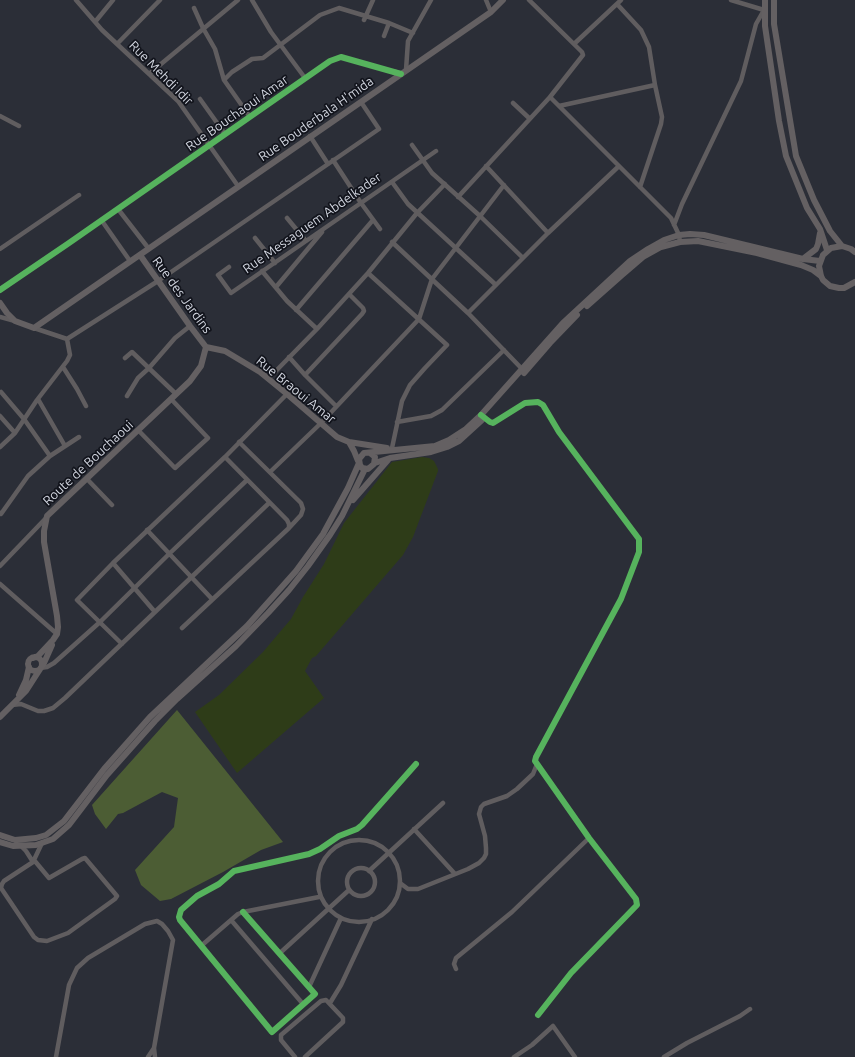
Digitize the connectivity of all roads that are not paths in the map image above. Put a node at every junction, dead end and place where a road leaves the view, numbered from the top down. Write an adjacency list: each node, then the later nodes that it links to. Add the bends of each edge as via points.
1 (76, 0): 19 (street, Rue Mehdi Idir)
2 (113, 0): 19 (street)
3 (160, 0): 24 (street)
4 (238, 0): 21 (street)
5 (252, 0): 26 (street)
6 (373, 0): 18 (street)
7 (431, 0): 22 (street)
8 (486, 0): 17 (street)
9 (503, 0): 17 (main road, Rue Bouderbala H'mida)
10 (529, 0): 25 (street)
11 (731, 0): 16 (street)
12 (765, 0): 16 (main road)
13 (774, 0): 75 (main road, via 774,24 796,156 814,200 830,231)
14 (619, 2): 25 (street); 32 (street, via 641,30 649,48)
15 (194, 8): 21 (street)
16 (764, 10): 66 (street, via 756,24 741,81); 69 (main road, via 786,156 807,208)
17 (491, 12): 28 (main road, Rue Bouderbala H'mida)
18 (366, 18): 20 (street); 26 (street, via 339,8 316,18)
19 (95, 22): 24 (street, Rue Mehdi Idir)
20 (388, 23): 22 (street); 23 (street)
21 (203, 28): 29 (street); 31 (street, via 215,49)
22 (413, 32): 28 (street, via 408,41)
23 (384, 36)
24 (117, 44): 29 (street, Rue Mehdi Idir)
25 (574, 44): 33 (street, via 583,55)
26 (281, 45): 30 (street); 31 (street, via 263,58 252,59)
27 (394, 72): 28 (street); 30 (street, Rue Bouchaoui Amar, via 342,57 330,60)
28 (404, 72): 35 (main road, Rue Bouderbala H'mida)
29 (149, 74): 44 (street, Rue Mehdi Idir, via 178,101)
30 (305, 78): 39 (street, Rue Bouchaoui Amar)
31 (224, 80): 39 (street)
32 (655, 85): 37 (street); 56 (street, via 662,117 661,124)
33 (550, 97): 37 (street); 40 (street)
34 (200, 99): 42 (street)
35 (361, 102): 43 (main road, Rue Bouderbala H'mida); 47 (street, via 379,129)
36 (513, 103): 40 (street)
37 (559, 106): 51 (street)
38 (0, 116): 41 (street)
39 (250, 117): 42 (street, Rue Bouchaoui Amar)
40 (529, 118): 50 (street)
41 (19, 126)
42 (225, 134): 44 (street, Rue Bouchaoui Amar)
43 (310, 136): 49 (street); 55 (main road, Rue Bouderbala H'mida)
44 (210, 145): 55 (street, Rue Mehdi Idir); 60 (street, Rue Bouchaoui Amar)
45 (412, 145): 48 (street)
46 (436, 151): 48 (street, Rue Messaguem Abdelkader)
47 (334, 160): 49 (street); 59 (street)
48 (422, 160): 52 (street, Rue Messaguem Abdelkader); 53 (street)
49 (328, 164): 92 (street)
50 (486, 166): 54 (street); 58 (street)
51 (619, 166): 56 (street); 70 (street)
52 (392, 182): 59 (street, Rue Messaguem Abdelkader); 61 (street)
53 (445, 184): 58 (street); 61 (street)
54 (504, 185): 62 (street); 70 (street)
55 (238, 186): 77 (main road, Rue Bouderbala H'mida)
56 (640, 187): 66 (street, via 671,218)
57 (79, 195): 76 (street)
58 (458, 197): 62 (street)
59 (361, 203): 64 (street); 67 (street, Rue Messaguem Abdelkader)
60 (118, 209): 65 (street, Rue Bouchaoui Amar); 77 (street)
61 (417, 213): 74 (street); 78 (street)
62 (480, 216): 78 (street); 82 (street)
63 (287, 218): 73 (street)
64 (373, 220): 68 (street); 101 (street)
65 (102, 221): 84 (street); 97 (street, Rue Bouchaoui Amar)
66 (674, 225): 72 (street)
67 (326, 227): 73 (street, Rue Messaguem Abdelkader); 95 (street)
68 (380, 229)
69 (820, 229): 79 (main road); 83 (main road, via 816,249)
70 (548, 233): 82 (street)
71 (255, 238): 86 (street)
72 (680, 238): 83 (main road, via 690,234 704,235); 90 (main road, via 801,265); 116 (main road, via 664,240 630,261 563,323)
73 (306, 241): 86 (street, Rue Messaguem Abdelkader)
74 (392, 242): 89 (street); 91 (street)
75 (842, 246): 79 (main road); 80 (main road)
76 (0, 249)
77 (148, 249): 81 (main road, Rue Bouderbala H'mida)
78 (456, 249): 91 (street); 94 (street)
79 (827, 250): 85 (main road)
80 (855, 252)
81 (140, 255): 84 (main road, Rue Bouderbala H'mida); 92 (main road, Rue des Jardins)
82 (523, 258): 94 (street)
83 (803, 260): 85 (main road)
84 (130, 261): 107 (main road, Rue Bouderbala H'mida)
85 (820, 261): 90 (main road)
86 (275, 263): 88 (street, Rue Messaguem Abdelkader)
87 (230, 268): 88 (street, Rue Messaguem Abdelkader, via 218,275 230,293)
88 (262, 271): 95 (street)
89 (368, 273): 99 (street); 104 (street)
90 (821, 276): 96 (main road, via 834,288)
91 (432, 279): 102 (street); 104 (street)
92 (158, 281): 106 (main road, Rue des Jardins); 109 (street)
93 (855, 282): 96 (main road)
94 (496, 285): 102 (street)
95 (276, 287): 101 (street)
96 (848, 287): 98 (main road)
97 (0, 290)
98 (854, 290)
99 (348, 294): 108 (street); 117 (street, via 364,311)
100 (0, 303): 105 (main road)
101 (296, 310): 108 (street)
102 (468, 313): 111 (street)
103 (0, 317): 105 (street)
104 (418, 319): 126 (street); 130 (street, via 447,345 410,385 402,401)
105 (15, 321): 107 (main road)
106 (190, 326): 110 (main road, Rue des Jardins); 115 (street, via 175,338)
107 (34, 328): 109 (street)
108 (317, 329): 112 (street)
109 (67, 339): 114 (street, via 70,355)
110 (206, 347): 118 (main road, Rue Braoui Amar, via 225,351); 120 (main road, Route de Bouchaoui, via 201,366)
111 (504, 350): 116 (street); 130 (street, via 442,410 431,416)
112 (289, 357): 117 (street); 118 (street)
113 (125, 358): 115 (street, via 132,352)
114 (63, 367): 123 (street); 125 (street)
115 (149, 368): 120 (street); 122 (street, via 138,378)
116 (524, 370): 128 (main road)
117 (305, 376): 126 (street)
118 (268, 379): 121 (main road, Rue Braoui Amar)
119 (1, 392): 129 (street)
120 (176, 394): 124 (main road, Route de Bouchaoui)
121 (287, 394): 131 (main road, Rue Braoui Amar); 135 (street)
122 (127, 396)
123 (38, 399): 129 (street); 137 (street)
124 (171, 399): 132 (main road, Route de Bouchaoui); 132 (street, via 208,438 175,468)
125 (86, 406)
126 (336, 406): 131 (street)
127 (0, 416): 133 (street)
128 (483, 416): 140 (main road, via 449,440 435,446); 144 (main road, via 459,441 448,447); 176 (street, via 493,423 525,403 538,402 543,405 559,432 638,539 639,552 622,599 536,757)
129 (24, 419): 133 (street); 142 (street)
130 (397, 422): 139 (street)
131 (320, 424): 136 (main road, Rue Braoui Amar, via 337,437); 148 (street)
132 (138, 430): 149 (main road, Route de Bouchaoui)
133 (15, 433): 138 (street)
134 (79, 437): 137 (street)
135 (239, 442): 143 (street); 148 (street)
136 (349, 442): 139 (main road); 141 (main road, Rue Braoui Amar); 145 (main road)
137 (65, 446): 142 (street)
138 (0, 447)
139 (392, 448): 140 (main road)
140 (404, 448): 141 (main road)
141 (370, 453): 145 (main road, via 361,454); 146 (main road, via 375,457)
142 (50, 456): 153 (street, via 28,476 2,514)
143 (225, 457): 150 (street); 157 (street)
144 (390, 458): 146 (main road); 155 (main road, via 362,488)
145 (359, 463): 147 (main road); 180 (main road, via 323,534 296,571 247,626 150,717 104,769 64,821 46,835 36,838 15,840)
146 (375, 463): 147 (main road, via 371,468)
147 (365, 469): 155 (main road)
148 (270, 472): 156 (street, via 303,506 301,514)
149 (87, 479): 152 (street); 154 (main road, Route de Bouchaoui)
150 (247, 480): 151 (street); 158 (street)
151 (269, 503): 156 (street, via 287,520); 161 (street)
152 (112, 505)
153 (0, 512)
154 (47, 516): 160 (street); 168 (main road, Route de Bouchaoui, via 44,542 57,616)
155 (342, 516): 184 (main road, via 321,549 268,613 155,722 107,775 69,825 53,839)
156 (289, 528): 164 (street)
157 (147, 530): 158 (street); 159 (street)
158 (169, 554): 161 (street); 163 (street)
159 (113, 563): 163 (street); 166 (street, via 76,600)
160 (0, 566)
161 (191, 577): 164 (street); 165 (street)
162 (0, 584): 168 (street)
163 (135, 588): 165 (street); 166 (street)
164 (212, 599): 167 (street)
165 (155, 612): 169 (street)
166 (100, 622): 169 (street); 172 (street, via 54,663)
167 (182, 628)
168 (55, 637): 170 (main road, via 38,656); 172 (main road)
169 (122, 644): 173 (street, via 53,708 38,711 21,704)
170 (33, 658): 171 (main road, via 28,662); 172 (main road, via 39,660)
171 (28, 667): 172 (main road, via 34,671); 173 (main road, via 23,687)
172 (40, 668): 173 (main road, via 26,691)
173 (12, 705): 174 (main road)
174 (0, 717)
175 (416, 764): 178 (street)
176 (537, 764): 181 (street); 189 (street, via 533,774 517,789 481,807 486,854 479,862)
177 (443, 803): 179 (street)
178 (357, 829): 182 (street); 198 (street, via 339,836 310,854 240,868 198,896 181,910 179,917)
179 (414, 829): 186 (street); 189 (street)
180 (0, 835)
181 (589, 838): 200 (street, via 512,912 456,958); 205 (street, via 636,899 637,905 571,974)
182 (353, 840): 186 (street, via 364,839 378,844); 192 (street, via 337,844 320,865)
183 (0, 842): 185 (main road)
184 (42, 843): 185 (main road); 187 (street)
185 (21, 846): 187 (street)
186 (389, 852): 188 (street); 190 (street, via 398,868)
187 (33, 861): 187 (street, via 49,878 86,858 117,896 68,933 47,941 38,940 1,888 4,881)
188 (369, 871): 191 (street, via 360,868 352,872 347,881); 191 (street, via 375,881 371,892 366,896 360,896)
189 (455, 874): 190 (street, via 418,889 408,889)
190 (400, 883): 197 (street, via 398,895 392,905)
191 (349, 890): 193 (street)
192 (319, 897): 193 (street); 194 (street)
193 (328, 909): 195 (street); 199 (street)
194 (243, 912): 196 (street); 199 (street)
195 (340, 918): 197 (street, via 354,922); 201 (street)
196 (231, 920): 198 (street); 203 (street)
197 (372, 920): 202 (street)
198 (201, 946): 203 (street, via 272,1032)
199 (280, 953): 201 (street)
200 (456, 969)
201 (309, 987): 203 (street, via 315,994)
202 (330, 1003): 210 (street, via 326,1000 321,1001 281,1035 281,1040); 211 (street, via 342,1018 342,1024)
203 (303, 1004)
204 (750, 1009): 214 (street)
205 (538, 1015)
206 (154, 1048): 207 (street, via 173,940 168,930 157,921 145,924 88,958 77,968 69,986); 208 (street); 209 (street)
207 (56, 1057)
208 (148, 1057)
209 (155, 1057)
210 (295, 1057)
211 (305, 1057)
212 (514, 1057): 213 (street, via 553,1026)
213 (575, 1057)
214 (664, 1057)

